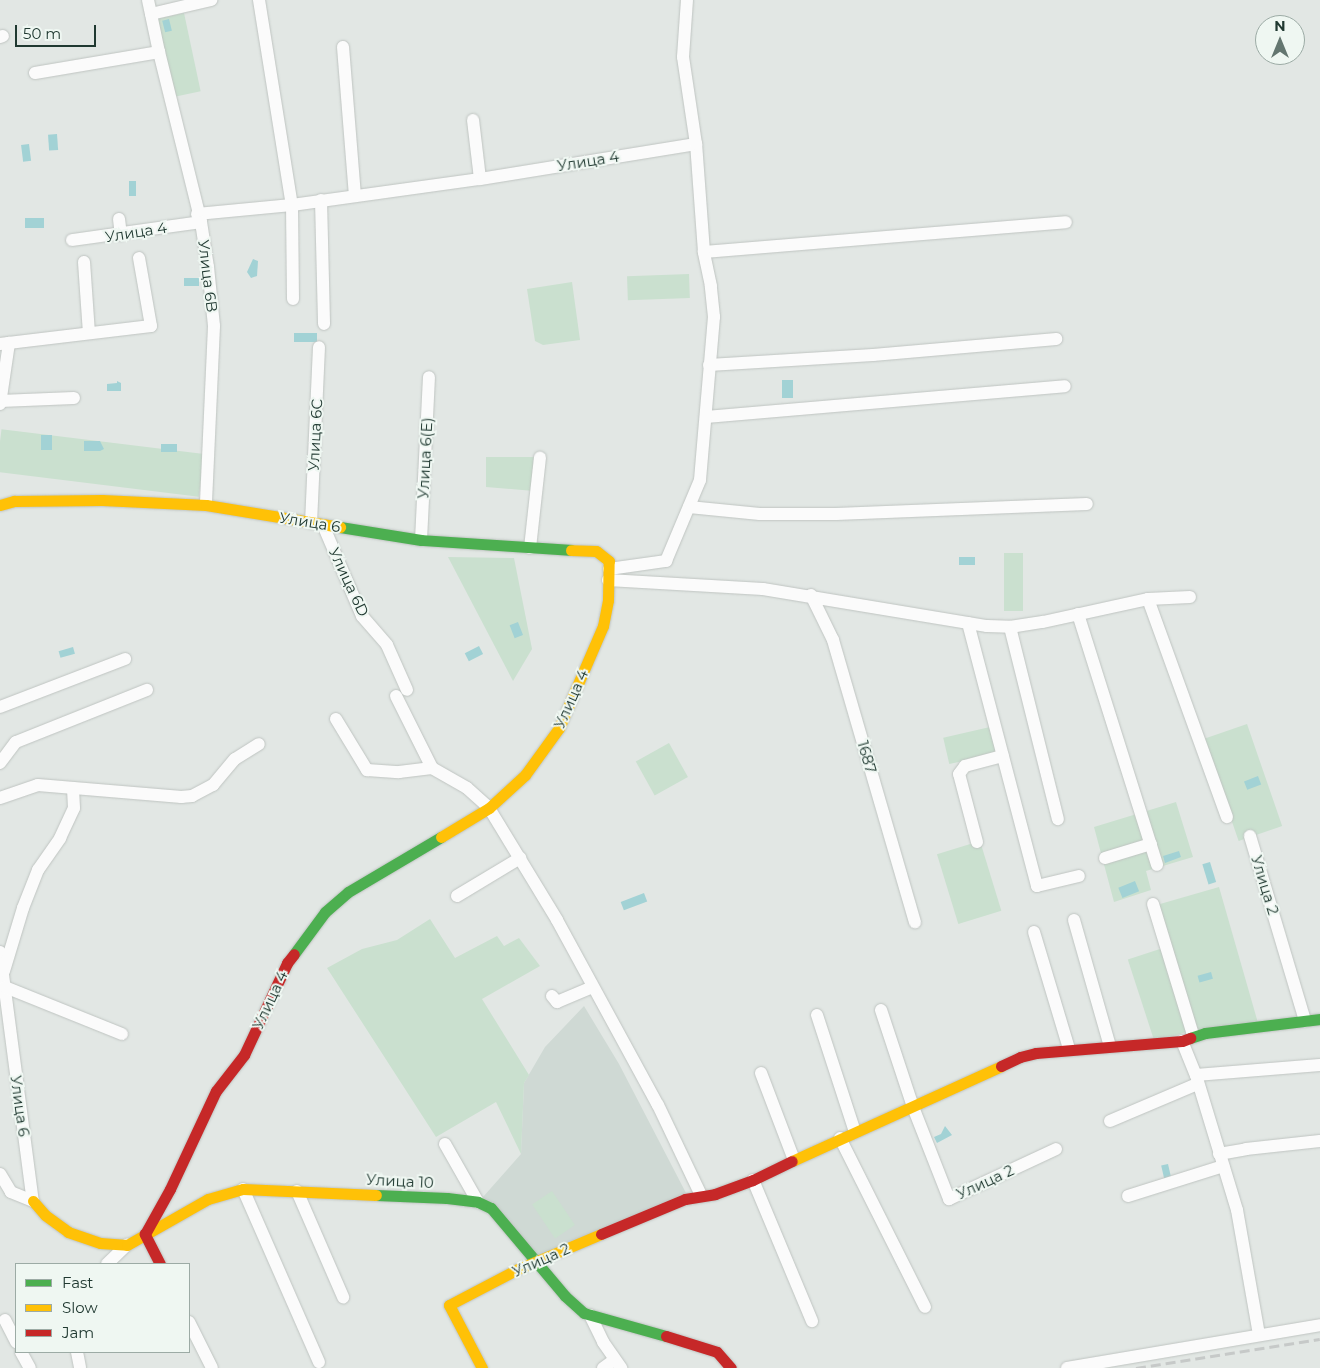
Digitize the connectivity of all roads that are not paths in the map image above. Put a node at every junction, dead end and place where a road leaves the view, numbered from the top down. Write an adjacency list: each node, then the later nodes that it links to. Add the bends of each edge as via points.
1 (148, 0): 5 (street, Улица 6B)
2 (211, 0): 5 (street)
3 (259, 0): 14 (street)
4 (688, 0): 10 (street, via 683,58)
5 (151, 14): 7 (street, Улица 6B)
6 (343, 47): 12 (street)
7 (158, 52): 8 (street); 15 (street, Улица 6B)
8 (35, 72)
9 (473, 120): 11 (street)
10 (696, 144): 11 (street, Улица 4); 20 (street)
11 (480, 179): 12 (street, Улица 4)
12 (355, 195): 13 (street, Улица 4)
13 (321, 200): 14 (street, Улица 4); 24 (street)
14 (292, 204): 15 (street, Улица 4); 23 (street)
15 (199, 218): 18 (street, Улица 4); 38 (street, Улица 6B, via 214,326)
16 (119, 219): 18 (street)
17 (1066, 222): 20 (street)
18 (121, 235): 19 (street, Улица 4)
19 (72, 240)
20 (704, 252): 29 (street, via 714,317)
21 (139, 258): 25 (street, via 151,326)
22 (84, 262): 25 (street)
23 (293, 299)
24 (324, 324)
25 (90, 333): 27 (street)
26 (1056, 339): 29 (street)
27 (4, 344): 33 (street)
28 (319, 347): 40 (street, Улица 6C)
29 (709, 365): 34 (street)
30 (429, 377): 41 (street, Улица 6(E))
31 (1066, 386): 34 (street)
32 (74, 398): 33 (street)
33 (0, 403)
34 (706, 417): 39 (street, via 700,480)
35 (540, 458): 42 (street)
36 (0, 504): 38 (street, Улица 6, via 102,500)
37 (1087, 504): 39 (street, via 836,514 760,514)
38 (206, 505): 40 (street, Улица 6)
39 (689, 507): 43 (street, via 666,562)
40 (317, 524): 41 (street, Улица 6); 57 (street, Улица 6D, via 362,616 386,645)
41 (421, 540): 42 (street, Улица 6)
42 (530, 548): 43 (street, Улица 6, via 596,550 609,561)
43 (609, 574): 44 (street); 60 (street, Улица 4, via 603,626 560,728 525,775)
44 (811, 595): 48 (street); 73 (street, 1687, via 833,640)
45 (1190, 597): 46 (street)
46 (1148, 599): 47 (street); 61 (street)
47 (1078, 614): 49 (street); 65 (street)
48 (968, 623): 49 (street); 55 (street)
49 (1010, 627): 62 (street)
50 (125, 659): 52 (street)
51 (147, 690): 56 (street, via 16,742)
52 (0, 707)
53 (336, 719): 57 (street, via 366,770 399,772)
54 (258, 744): 58 (street, via 236,759 213,785 192,796)
55 (1003, 756): 64 (street, via 964,766 958,774); 69 (street, via 1037,886)
56 (0, 763)
57 (432, 768): 60 (street, via 467,788)
58 (73, 788): 59 (street, via 38,785); 76 (street, via 74,808 60,838 38,870)
59 (0, 798)
60 (489, 808): 66 (street); 108 (street, Улица 4, via 348,892 310,930 287,963 244,1055 216,1091)
61 (1227, 817)
62 (1058, 819)
63 (1250, 836): 83 (street, Улица 2)
64 (977, 842)
65 (1151, 844): 67 (street); 68 (street)
66 (520, 858): 70 (street); 78 (street)
67 (1105, 858)
68 (1157, 865)
69 (1079, 876)
70 (456, 896)
71 (1153, 904): 85 (street)
72 (1074, 920): 86 (street)
73 (915, 922)
74 (1034, 932): 87 (street)
75 (0, 952): 76 (street, Улица 6)
76 (4, 973): 77 (street, Улица 6)
77 (5, 987): 84 (street); 106 (street, Улица 6)
78 (592, 987): 79 (street, via 557,1002); 104 (street, via 658,1105)
79 (552, 996)
80 (881, 1010): 91 (street, Улица 2)
81 (817, 1015): 93 (street)
82 (1320, 1019): 83 (street, Улица 2)
83 (1305, 1021): 85 (street, Улица 2)
84 (122, 1034)
85 (1188, 1038): 86 (street, Улица 2); 90 (street)
86 (1110, 1046): 87 (street, Улица 2)
87 (1069, 1050): 91 (street, Улица 2, via 1020,1057)
88 (1320, 1065): 90 (street)
89 (760, 1073): 98 (street)
90 (1196, 1080): 92 (street); 99 (street)
91 (913, 1108): 93 (street, Улица 2); 97 (street, Улица 2, via 949,1199)
92 (1110, 1121)
93 (855, 1132): 94 (street, Улица 2)
94 (840, 1138): 98 (street, Улица 2); 114 (street)
95 (1320, 1141): 99 (street, via 1246,1149)
96 (445, 1144): 107 (street)
97 (1056, 1149)
98 (794, 1160): 101 (street, Улица 2)
99 (1221, 1160): 105 (street); 120 (street, via 1244,1240)
100 (0, 1174): 106 (street, via 11,1192)
101 (753, 1180): 104 (street, Улица 2, via 715,1194); 117 (street)
102 (243, 1189): 103 (street, Улица 10); 108 (street, Улица 10, via 208,1199); 124 (street)
103 (296, 1191): 107 (street, Улица 10); 113 (street)
104 (701, 1195): 110 (street, Улица 2)
105 (1128, 1196)
106 (33, 1201): 109 (street, via 45,1215 68,1232 100,1243)
107 (478, 1202): 110 (street, Улица 10, via 491,1208)
108 (145, 1234): 109 (street, Улица 10); 112 (street)
109 (127, 1245): 111 (street)
110 (538, 1262): 115 (street, Улица 10, via 574,1306); 129 (street, Улица 2, via 449,1305)
111 (108, 1263)
112 (160, 1263)
113 (343, 1297)
114 (925, 1307)
115 (590, 1315): 125 (street); 131 (street, Улица 10, via 708,1348 717,1352)
116 (7, 1319): 121 (street)
117 (812, 1321)
118 (190, 1324): 128 (street)
119 (1320, 1325): 120 (street)
120 (1259, 1335): 132 (street)
121 (15, 1339)
122 (22, 1353): 126 (street)
123 (77, 1353): 127 (street)
124 (319, 1362)
125 (618, 1364): 130 (street)
126 (30, 1368)
127 (80, 1368)
128 (212, 1368)
129 (482, 1368)
130 (603, 1368)
131 (731, 1368)
132 (1067, 1368)

